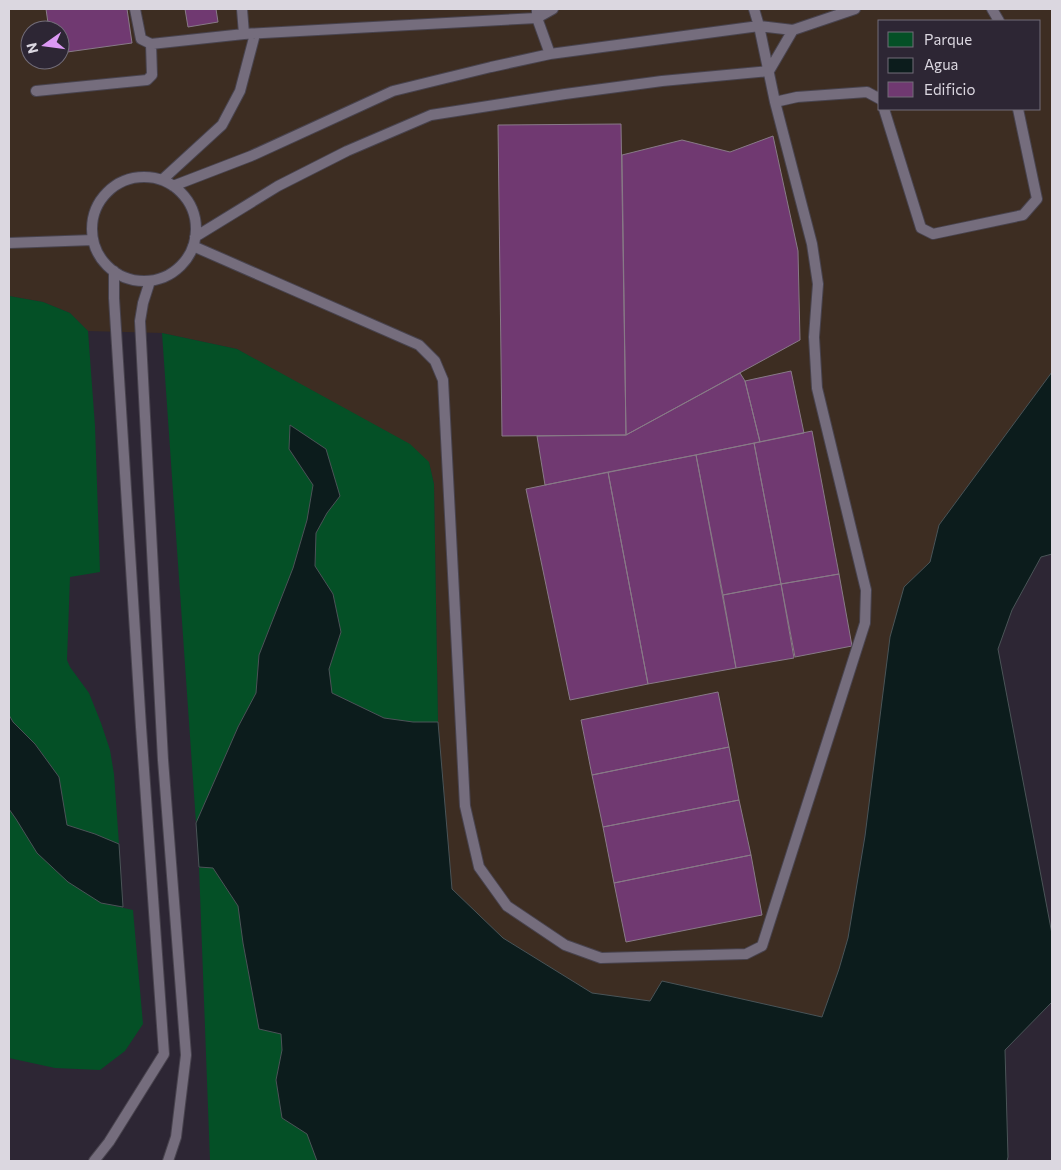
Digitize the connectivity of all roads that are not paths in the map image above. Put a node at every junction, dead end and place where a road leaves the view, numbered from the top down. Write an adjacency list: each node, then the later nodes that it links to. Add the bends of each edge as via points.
1 (135, 9): 13 (lane, via 141,39)
2 (242, 9): 11 (lane)
3 (553, 9): 7 (lane)
4 (754, 9): 9 (lane)
5 (855, 9): 10 (lane)
6 (992, 9): 8 (lane)
7 (537, 13): 12 (lane); 14 (lane)
8 (999, 20)
9 (759, 26): 10 (lane); 14 (lane); 15 (lane)
10 (793, 30): 15 (lane)
11 (244, 34): 12 (lane); 13 (lane)
12 (255, 34): 21 (lane, via 240,91 222,125)
13 (151, 44): 16 (lane, via 152,75 147,80)
14 (550, 54): 22 (lane, via 393,91 251,156)
15 (769, 71): 18 (lane); 24 (lane, via 633,85 431,115 347,151 278,186)
16 (36, 92)
17 (878, 98): 18 (lane, via 867,92)
18 (775, 102): 24 (lane, via 812,244 818,284 814,337 817,388 866,590 865,623 762,946 746,954 601,958 564,945 507,906 479,867 465,806 443,380 435,361 419,345)
19 (884, 110): 20 (lane, via 921,228 933,234 1023,215 1036,199)
20 (1018, 110)
21 (162, 180): 22 (lane); 23 (lane, via 141,176 119,182 110,189 96,207)
22 (174, 186): 24 (lane, via 183,193 194,214)
23 (93, 240): 25 (lane); 26 (lane, via 101,258)
24 (194, 242): 27 (lane, via 190,254 173,272)
25 (9, 243)
26 (114, 272): 27 (lane, via 137,281); 28 (lane, via 141,736 164,1054)
27 (150, 281): 29 (lane, via 140,321 163,760 186,1055 176,1138)
28 (94, 1161)
29 (168, 1161)

